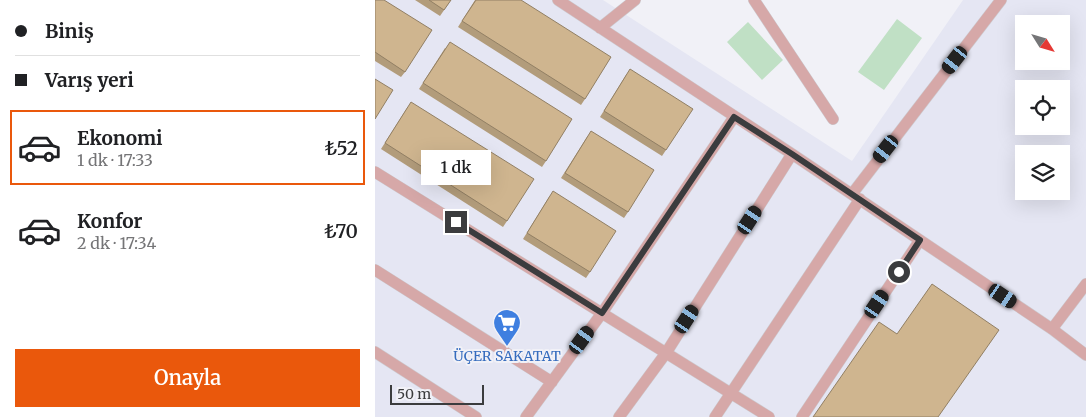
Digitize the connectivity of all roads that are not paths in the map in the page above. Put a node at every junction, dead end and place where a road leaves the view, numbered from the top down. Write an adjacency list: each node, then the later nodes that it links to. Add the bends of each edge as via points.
1 (558, 0): 5 (street)
2 (635, 0): 5 (street)
3 (754, 0): 7 (street)
4 (1001, 0): 10 (street)
5 (600, 28): 6 (street)
6 (734, 117): 8 (street); 14 (street)
7 (833, 119)
8 (792, 154): 10 (street); 17 (street)
9 (375, 172): 14 (street)
10 (856, 196): 11 (street); 20 (street)
11 (920, 240): 15 (street); 26 (street)
12 (375, 270): 19 (street)
13 (1086, 284): 15 (street)
14 (602, 313): 17 (street); 19 (street)
15 (1052, 329): 18 (street)
16 (375, 352): 21 (street)
17 (666, 353): 20 (street); 23 (street)
18 (1086, 355)
19 (552, 382): 22 (street)
20 (732, 394): 24 (street); 25 (street)
21 (476, 417)
22 (526, 417)
23 (619, 417)
24 (715, 417)
25 (769, 417)
26 (802, 417)

